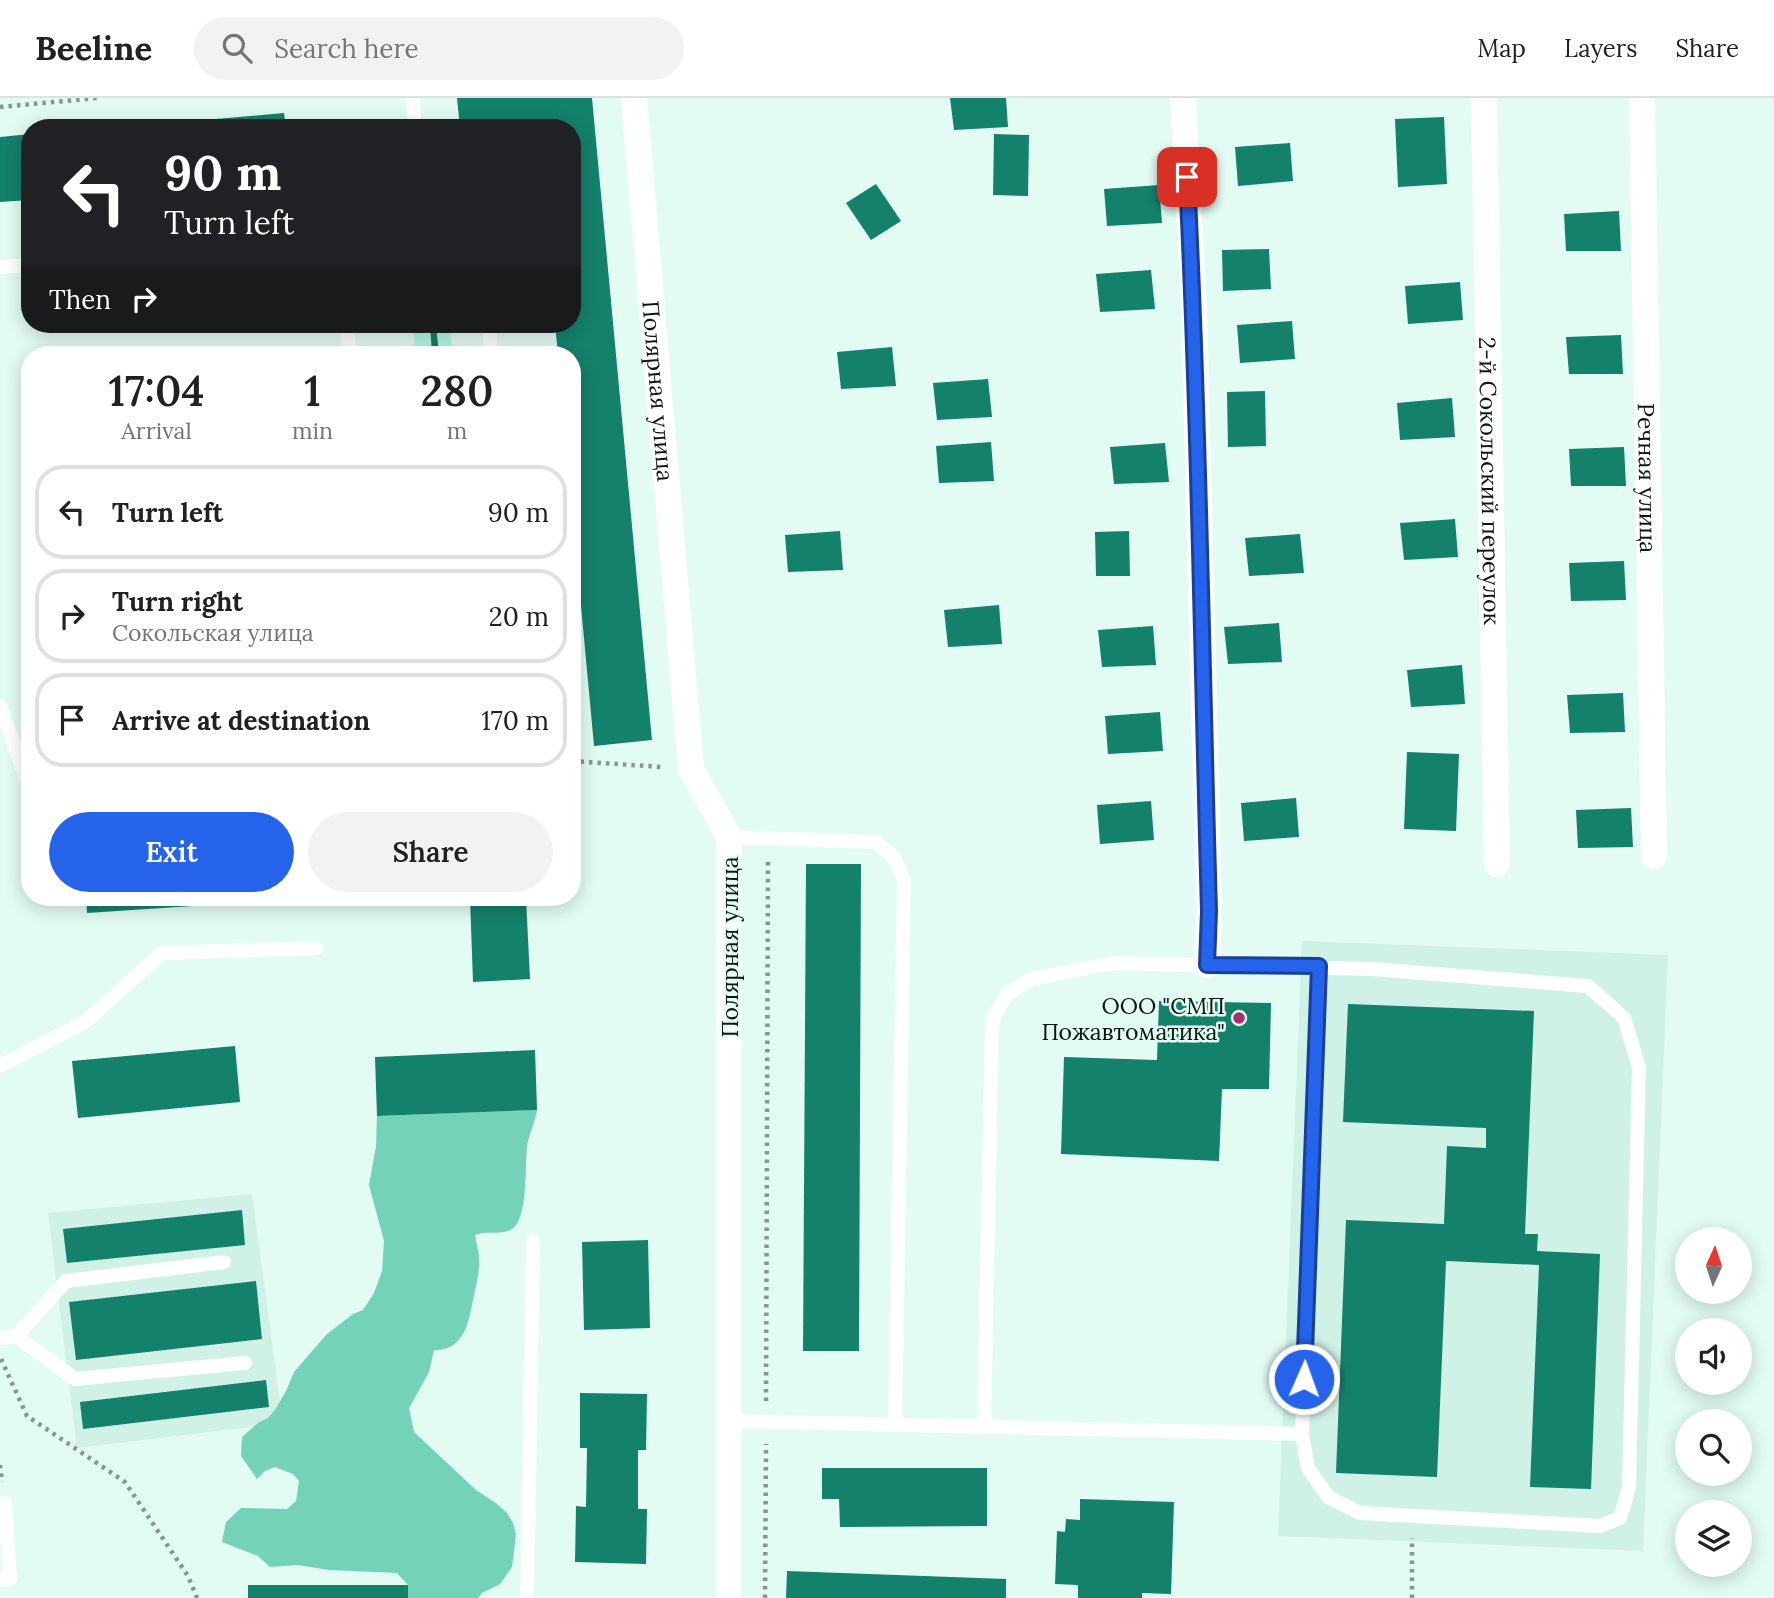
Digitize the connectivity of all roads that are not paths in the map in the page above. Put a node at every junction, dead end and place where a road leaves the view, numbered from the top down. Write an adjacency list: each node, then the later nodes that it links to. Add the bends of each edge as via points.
1 (413, 98): 7 (lane)
2 (635, 98): 14 (street, Полярная улица, via 691,769)
3 (1183, 98): 18 (street, via 1194,309)
4 (1484, 98): 16 (street, 2-й Сокольский переулок)
5 (1636, 98): 6 (street)
6 (1642, 98): 15 (street, Речная улица)
7 (414, 119)
8 (21, 266): 9 (lane)
9 (0, 267)
10 (348, 337): 11 (lane)
11 (348, 346)
12 (0, 706): 13 (lane)
13 (21, 764)
14 (729, 837): 26 (street, Полярная улица); 27 (lane, via 875,842 894,857 904,880)
15 (1654, 856)
16 (1497, 864)
17 (316, 948): 20 (lane, via 162,953 85,1022)
18 (1207, 965): 19 (lane); 28 (lane, via 1112,963 1031,979 1006,995 992,1021)
19 (1319, 966): 29 (lane); 29 (lane, via 1588,986 1624,1018 1639,1067 1629,1488 1620,1518 1600,1526 1360,1513 1328,1497 1308,1468)
20 (0, 1066)
21 (533, 1241): 32 (lane)
22 (224, 1262): 23 (lane, via 66,1281)
23 (16, 1336): 24 (lane); 25 (lane, via 75,1379)
24 (0, 1338)
25 (244, 1363)
26 (730, 1421): 27 (lane); 33 (street, Полярная улица)
27 (895, 1425): 28 (lane)
28 (984, 1427): 29 (lane)
29 (1302, 1434)
30 (5, 1503): 31 (lane, via 10,1579)
31 (0, 1580)
32 (527, 1598)
33 (729, 1598)

